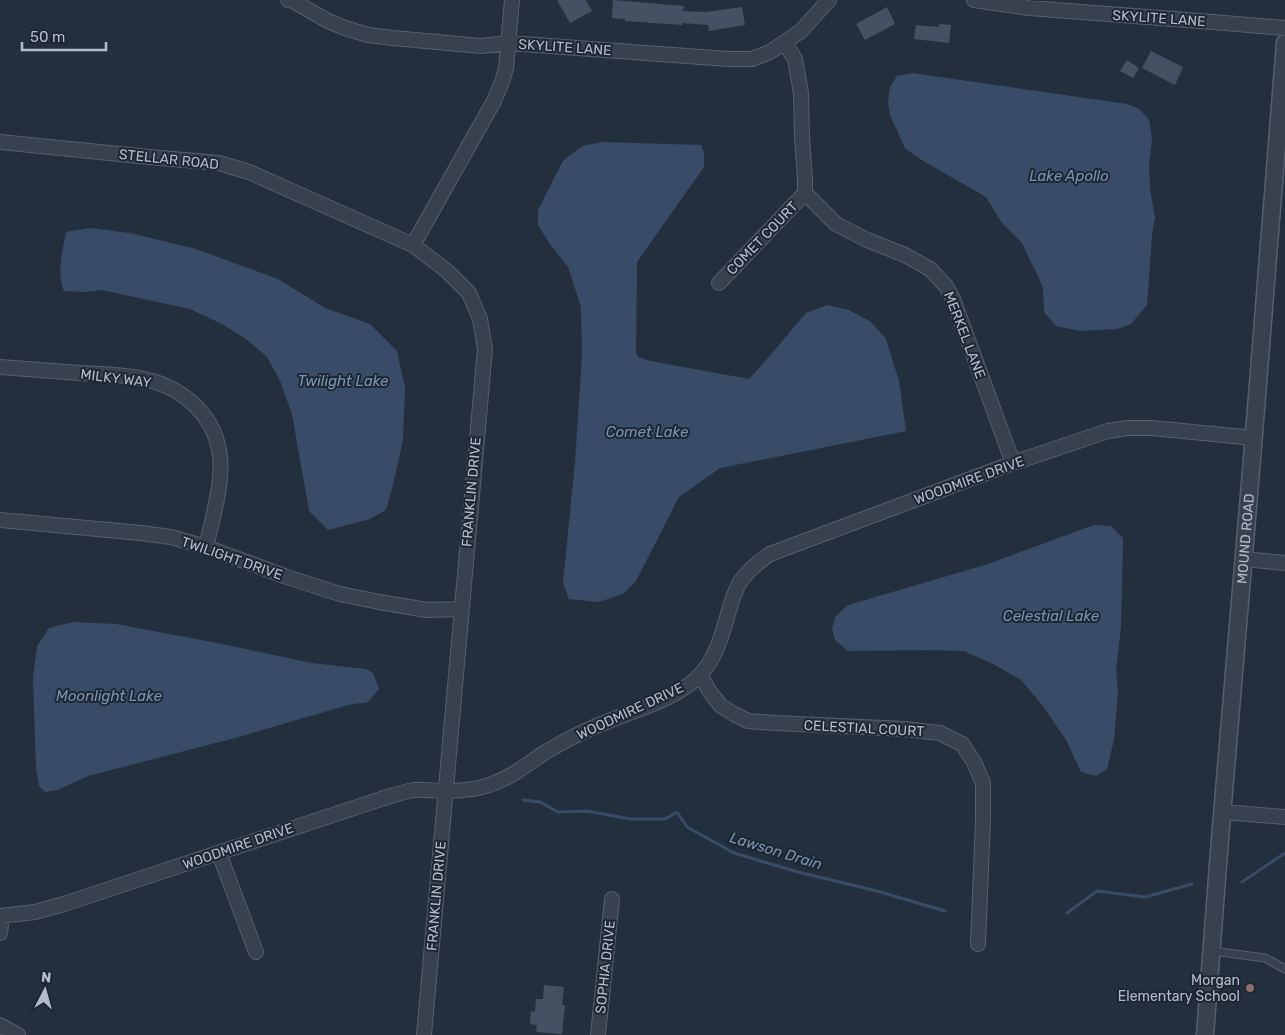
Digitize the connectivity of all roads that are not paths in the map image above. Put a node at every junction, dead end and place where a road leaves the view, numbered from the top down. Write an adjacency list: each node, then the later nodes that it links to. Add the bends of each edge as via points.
1 (288, 0): 6 (street, SKYLITE LANE, via 328,21 368,35 480,46)
2 (512, 0): 6 (street)
3 (974, 0): 5 (street, SKYLITE LANE, via 1029,8)
4 (826, 1): 7 (street, SKYLITE LANE, via 801,31)
5 (1285, 28)
6 (509, 43): 7 (street, SKYLITE LANE, via 728,59 752,59); 11 (street, via 506,68 494,101)
7 (785, 43): 10 (street, via 795,59 801,93)
8 (1285, 43): 14 (street, MOUND ROAD)
9 (0, 142): 11 (street, STELLAR ROAD, via 219,163 249,172)
10 (805, 193): 12 (street, COMET COURT); 15 (street, MERKEL LANE, via 836,224 922,264 946,286)
11 (413, 245): 20 (street, FRANKLIN DRIVE, via 469,293 480,319 484,349)
12 (719, 283)
13 (0, 367): 17 (street, MILKY WAY, via 144,379 187,398 212,426 218,442 220,478)
14 (1254, 438): 15 (street, WOODMIRE DRIVE, via 1128,428 1094,435); 18 (street, MOUND ROAD)
15 (1013, 463): 21 (street, WOODMIRE DRIVE, via 770,554 758,562 733,594 721,638)
16 (0, 520): 17 (street, TWILIGHT DRIVE, via 141,533)
17 (206, 547): 20 (street, TWILIGHT DRIVE, via 340,594 427,610)
18 (1244, 559): 19 (street); 23 (street, MOUND ROAD)
19 (1285, 563)
20 (461, 610): 22 (street, FRANKLIN DRIVE)
21 (700, 675): 22 (street, WOODMIRE DRIVE, via 666,698 568,740 508,778 471,789); 29 (street, CELESTIAL COURT, via 721,706 748,721 913,730 940,733 962,744 982,783)
22 (446, 791): 25 (street, WOODMIRE DRIVE, via 415,790 381,799); 35 (street, FRANKLIN DRIVE)
23 (1223, 812): 24 (street); 30 (street, MOUND ROAD)
24 (1285, 817)
25 (219, 853): 27 (street, WOODMIRE DRIVE, via 64,904); 31 (street)
26 (612, 899): 36 (street, SOPHIA DRIVE)
27 (1, 916): 28 (street)
28 (0, 933)
29 (978, 944)
30 (1212, 951): 32 (lane, via 1265,958); 37 (street, MOUND ROAD)
31 (256, 952)
32 (1285, 969)
33 (0, 1025): 34 (street)
34 (18, 1035)
35 (424, 1035)
36 (598, 1035)
37 (1205, 1035)

